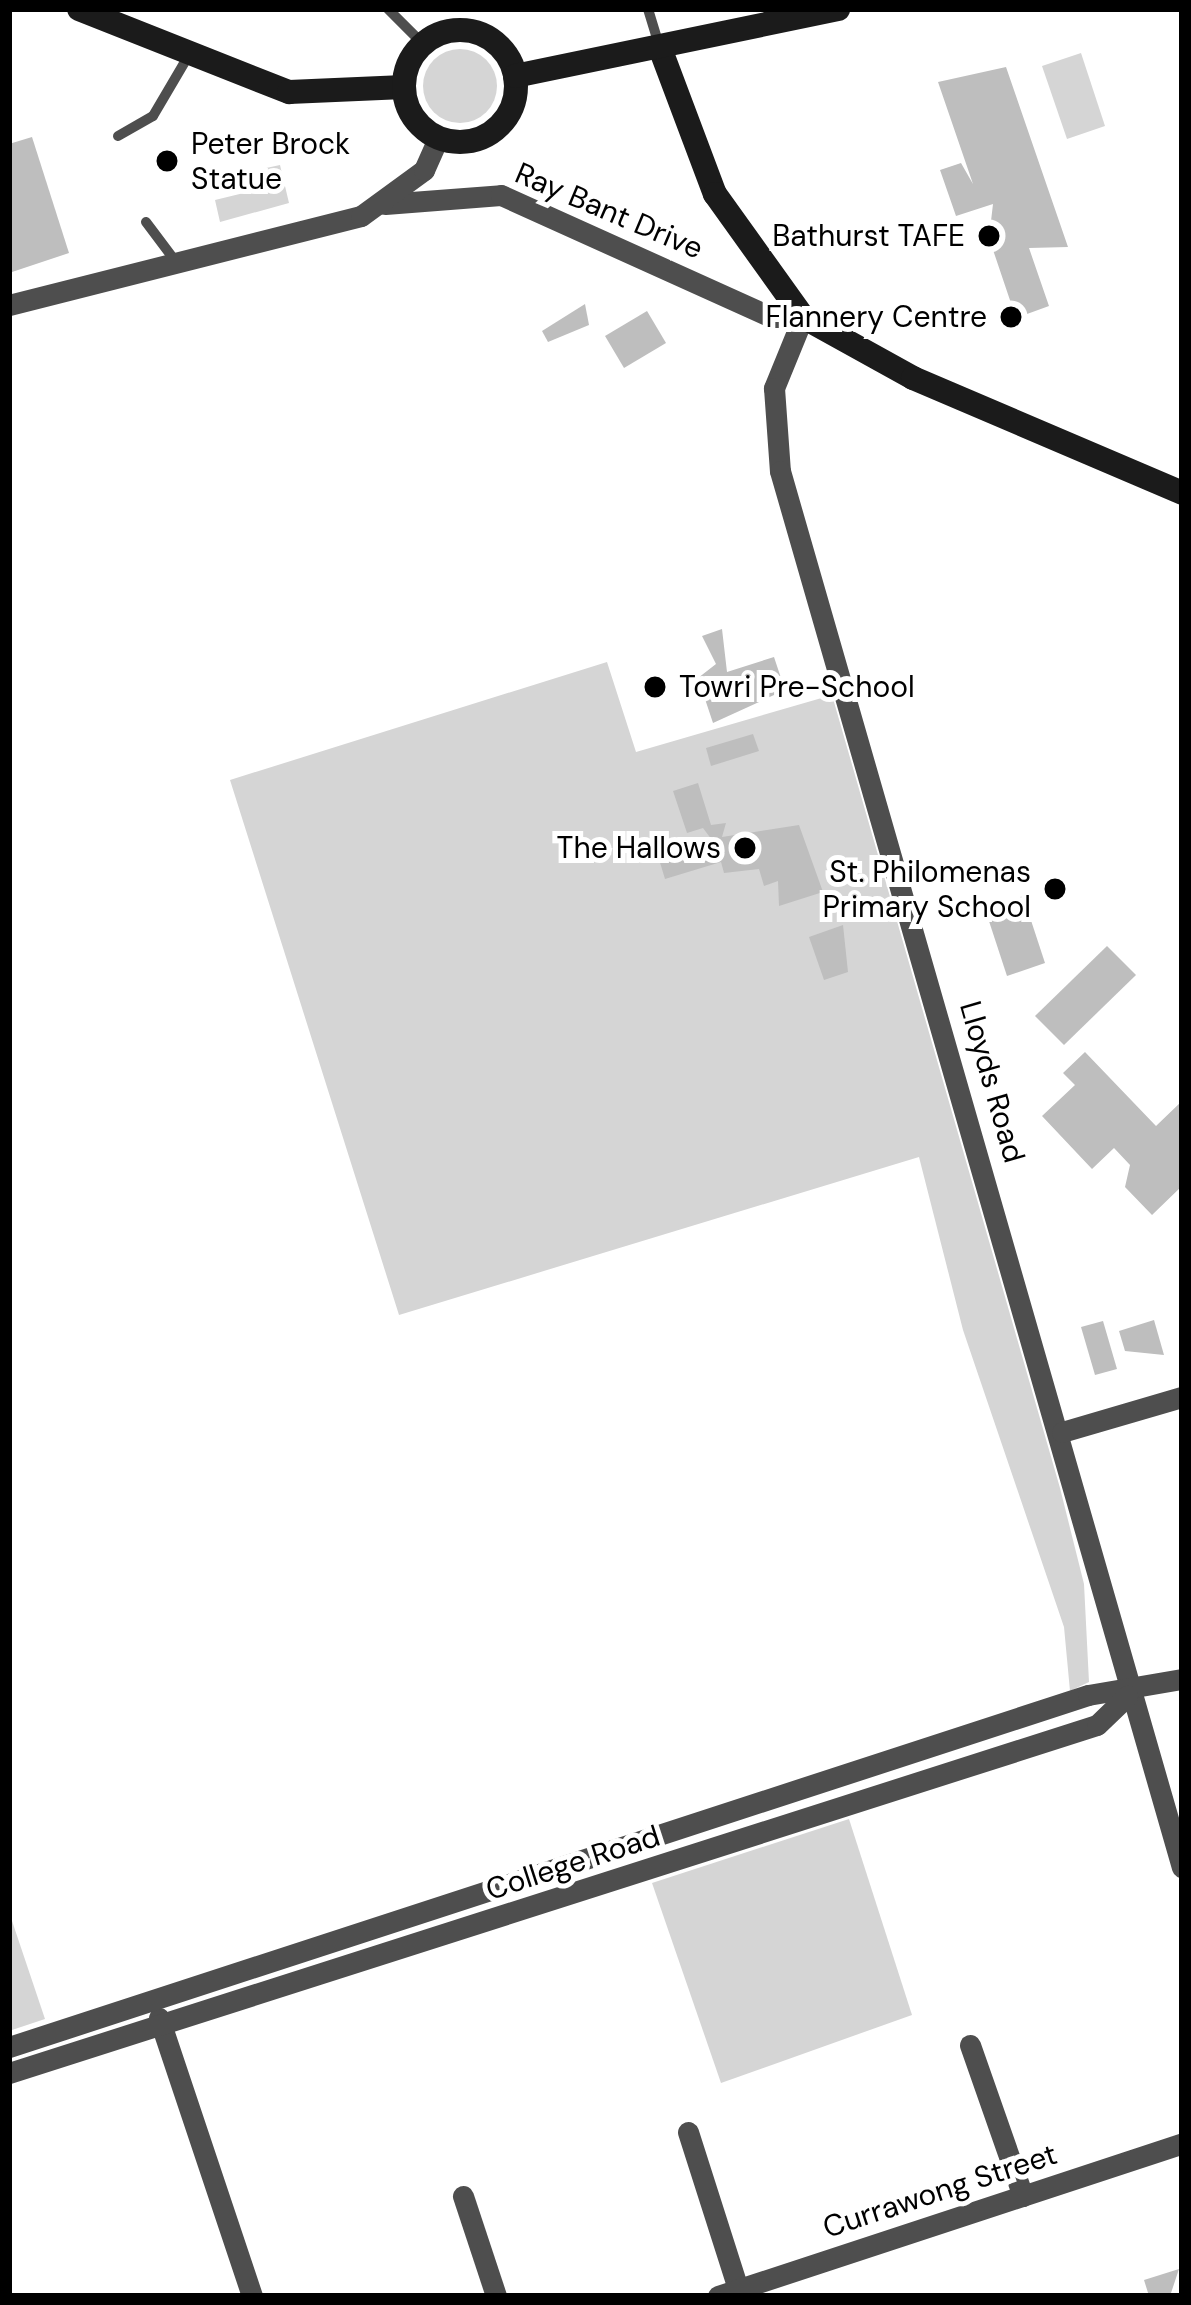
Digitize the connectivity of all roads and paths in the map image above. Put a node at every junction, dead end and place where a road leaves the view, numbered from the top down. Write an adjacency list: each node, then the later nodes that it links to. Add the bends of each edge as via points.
1 (79, 9): 7 (street)
2 (388, 9): 5 (lane)
3 (648, 9): 6 (lane)
4 (838, 9): 6 (street)
5 (423, 44): 8 (street, via 470,31 500,46); 9 (street)
6 (660, 48): 8 (street); 16 (street, via 715,194)
7 (190, 53): 9 (street, via 290,92); 10 (lane, via 153,116)
8 (515, 76): 11 (street, via 502,124 472,141)
9 (404, 87): 11 (street, via 413,117)
10 (118, 136)
11 (438, 138): 12 (street, Ray Bant Drive, via 424,170)
12 (385, 204): 14 (street, Ray Bant Drive); 16 (street, Ray Bant Drive, via 501,194 771,317)
13 (146, 222): 14 (lane)
14 (179, 266): 15 (street, Ray Bant Drive)
15 (9, 305)
16 (803, 317): 17 (street, via 913,378); 19 (street, Lloyds Road, via 774,388 780,471)
17 (1182, 493)
18 (1182, 1397): 19 (street)
19 (1061, 1432): 21 (street, Lloyds Road)
20 (1182, 1678): 21 (street, College Road)
21 (1127, 1696): 22 (street, Lloyds Road); 23 (street, College Road, via 1088,1695); 24 (street, College Road, via 1097,1725)
22 (1182, 1867)
23 (154, 2000): 24 (street); 25 (street, College Road)
24 (163, 2028): 27 (street, College Road); 33 (street)
25 (14, 2045): 27 (street, College Road)
26 (970, 2045): 31 (street)
27 (18, 2071)
28 (688, 2132): 32 (street)
29 (1182, 2143): 31 (street, Currawong Street)
30 (463, 2196): 34 (street)
31 (1023, 2196): 32 (street, Currawong Street)
32 (728, 2293)
33 (252, 2296)
34 (496, 2296)

